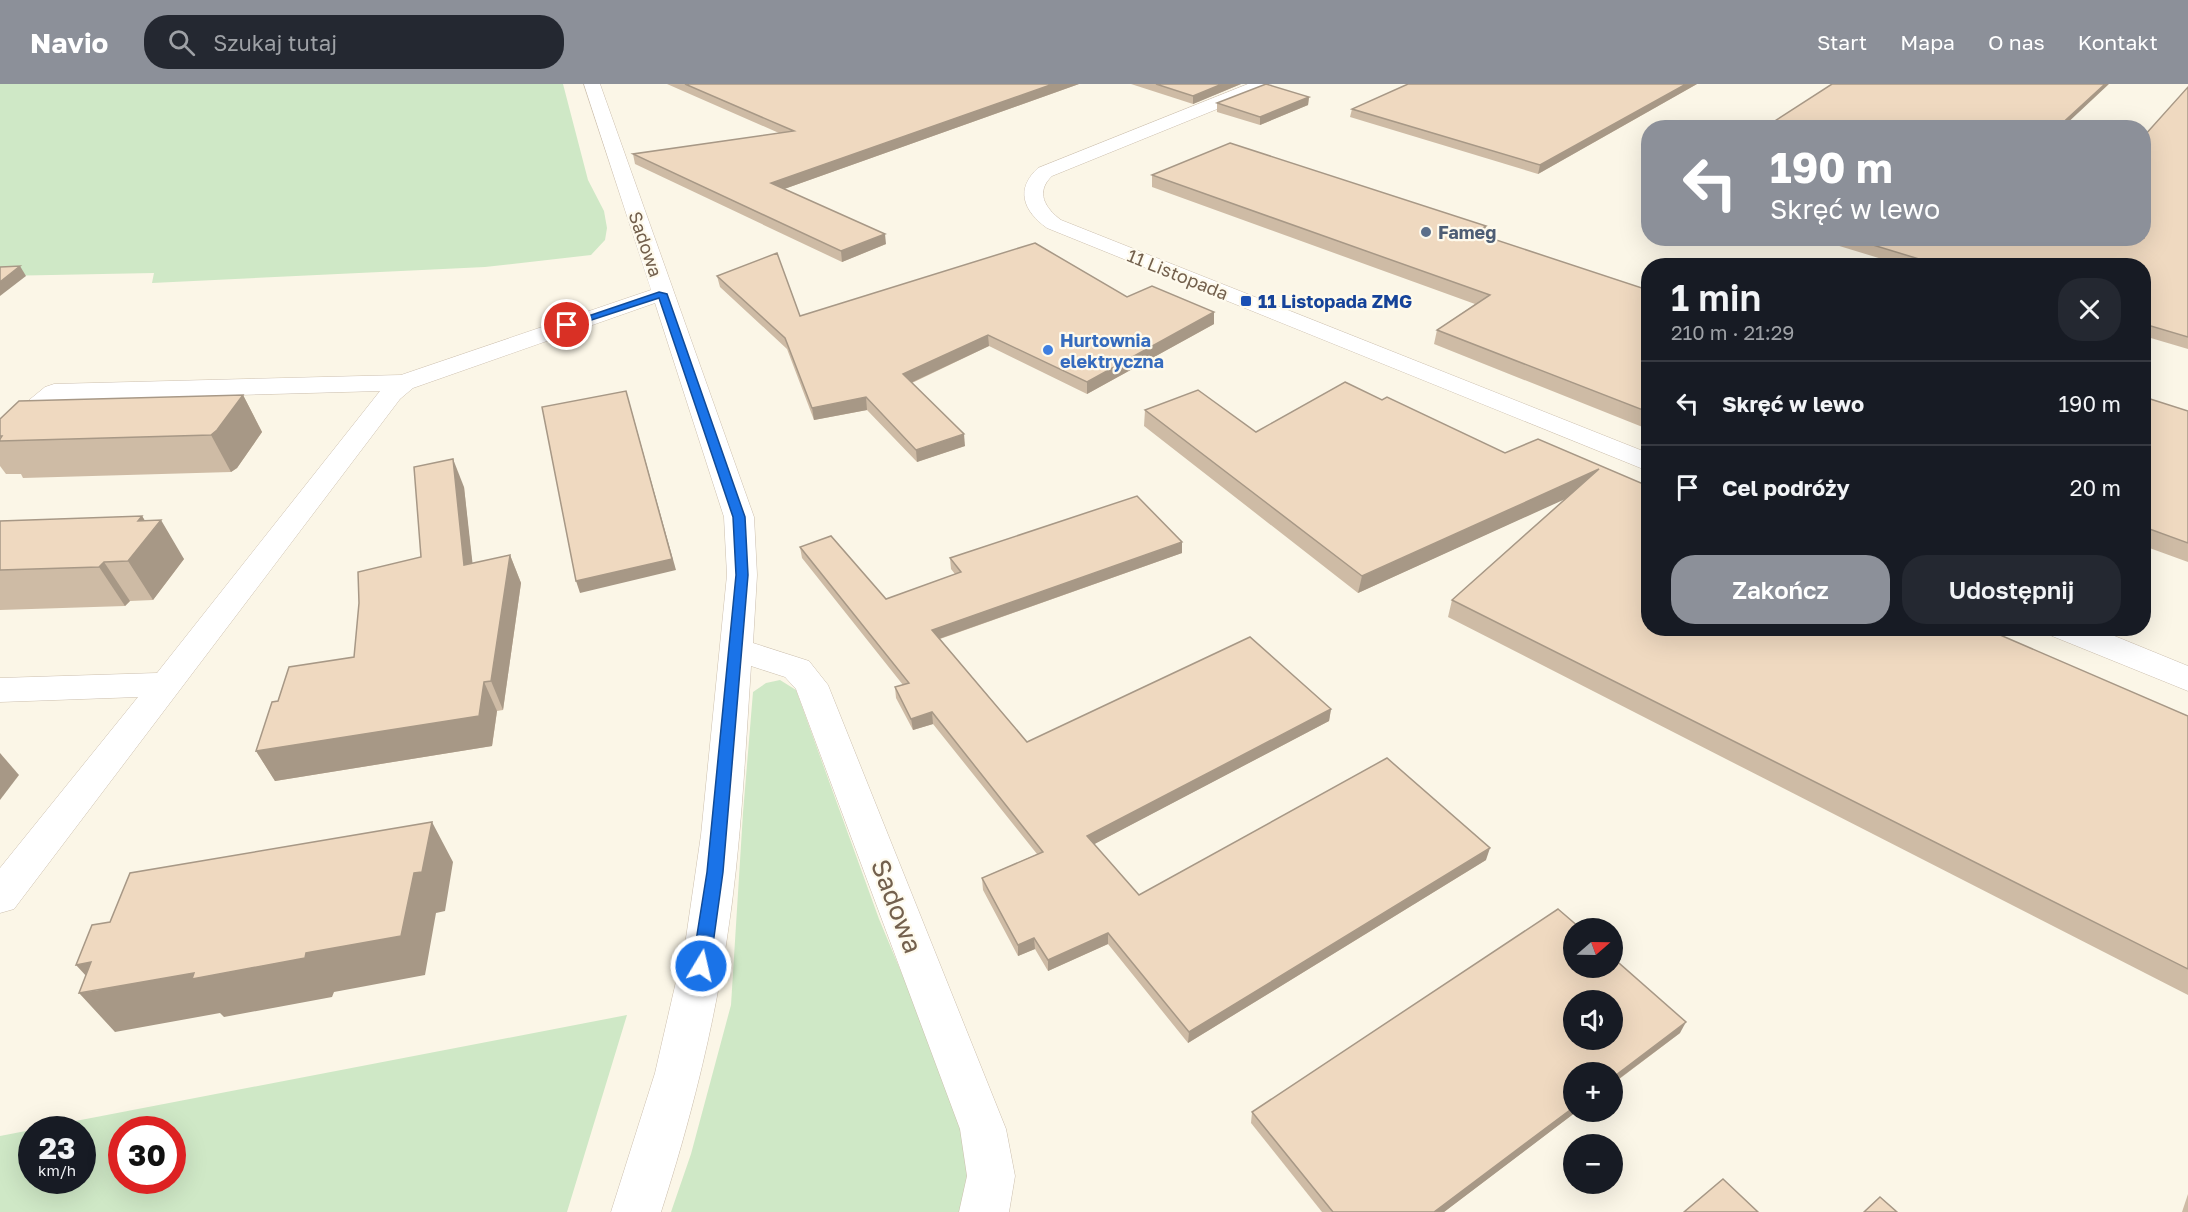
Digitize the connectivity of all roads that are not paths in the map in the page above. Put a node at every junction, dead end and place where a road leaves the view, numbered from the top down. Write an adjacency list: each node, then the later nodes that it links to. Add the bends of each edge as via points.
1 (592, 84): 3 (street, Sadowa)
2 (1263, 84): 6 (street, 11 Listopada, via 1045,172 1032,186 1033,202 1054,224)
3 (663, 294): 4 (street); 8 (street, Sadowa, via 739,517 742,575)
4 (404, 383): 5 (street, via 54,392); 10 (street, via 391,394)
5 (0, 438)
6 (1641, 459)
7 (2083, 636): 9 (street)
8 (735, 649): 13 (street, Sadowa, via 715,872 697,989); 14 (street, Sadowa, via 797,669 811,685 982,1129 991,1176)
9 (2188, 679)
10 (165, 684): 11 (street); 12 (street)
11 (0, 690)
12 (0, 897)
13 (636, 1212)
14 (984, 1212)

